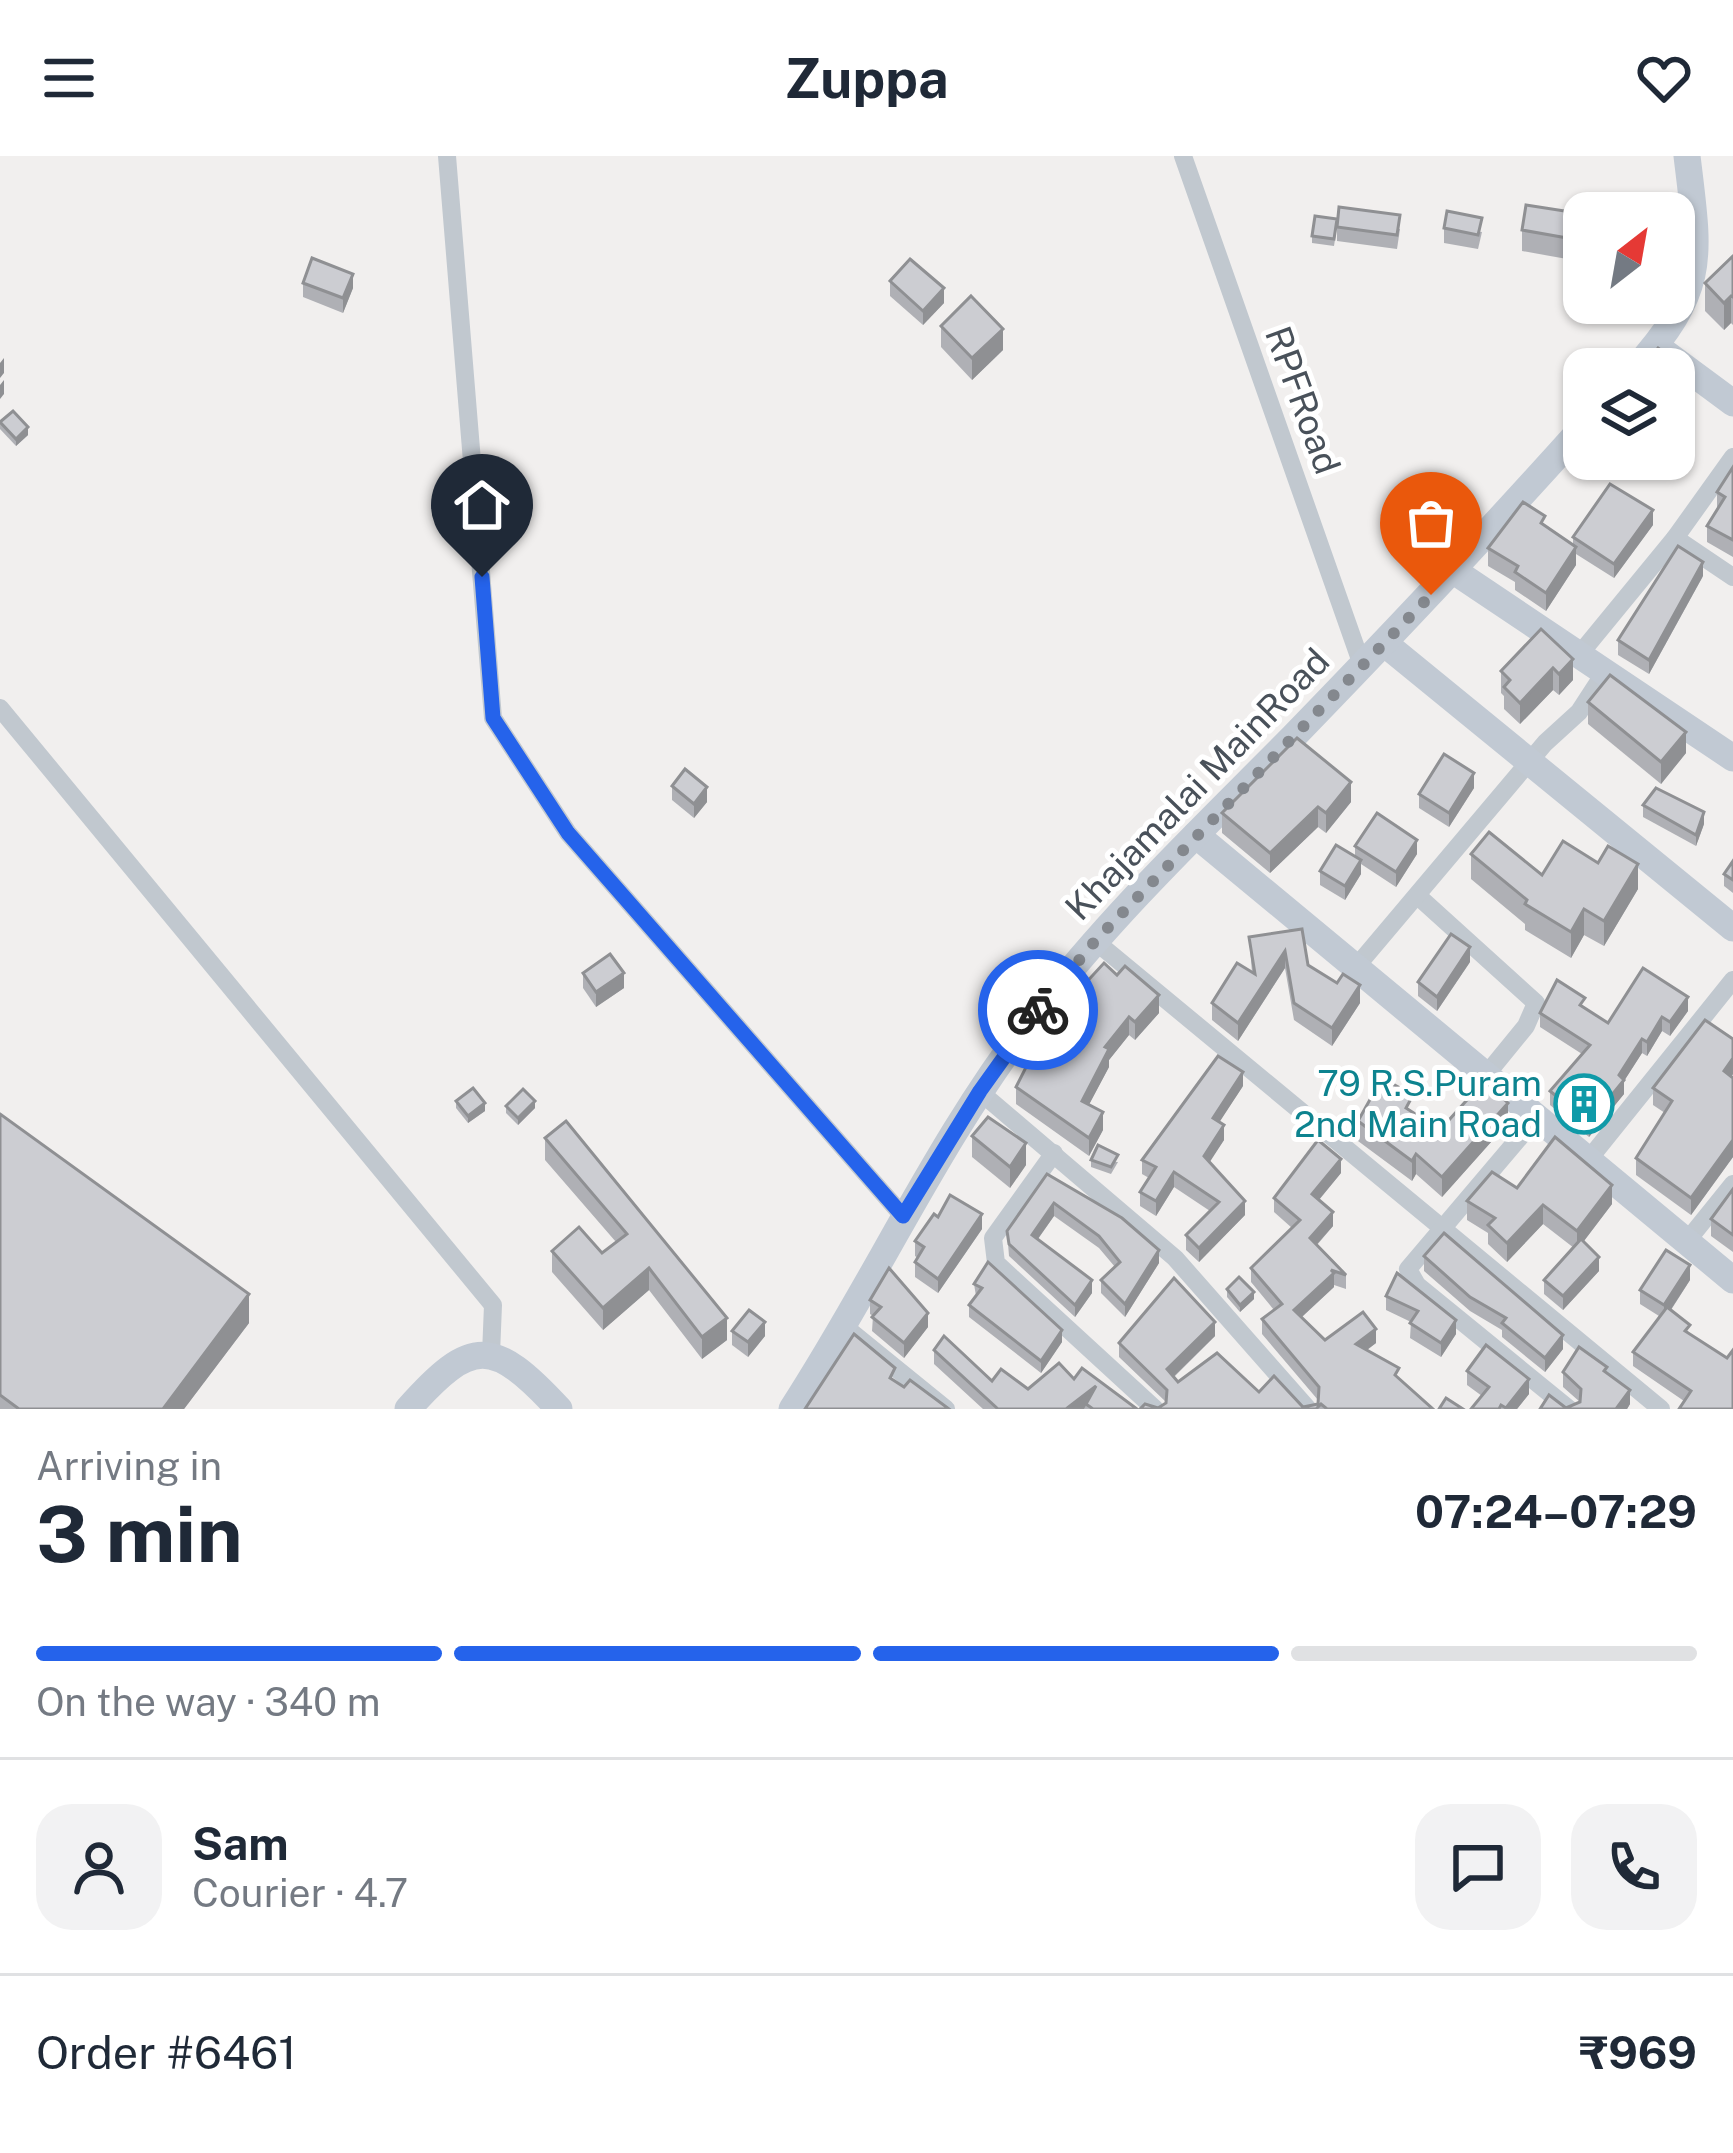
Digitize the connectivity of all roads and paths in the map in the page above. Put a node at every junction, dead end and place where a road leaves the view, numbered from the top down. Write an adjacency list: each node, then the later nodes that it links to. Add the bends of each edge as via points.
1 (447, 156): 30 (street, via 493,718 568,833)
2 (1183, 156): 13 (street, RPFRoad)
3 (1687, 156): 4 (main road, via 1697,237 1692,290)
4 (1656, 346): 5 (main road)
5 (1733, 404)
6 (1563, 449): 9 (main road, Khajamalai MainRoad)
7 (1733, 457): 8 (street)
8 (1676, 538): 10 (street); 12 (street)
9 (1454, 571): 11 (main road, Khajamalai MainRoad); 12 (main road)
10 (1733, 578)
11 (1384, 643): 13 (main road, Khajamalai MainRoad); 17 (main road)
12 (1579, 655): 14 (main road)
13 (1362, 665): 18 (main road, Khajamalai MainRoad)
14 (1605, 672): 16 (main road); 17 (street)
15 (0, 708): 35 (street, via 493,1305)
16 (1733, 758)
17 (1531, 762): 19 (street); 20 (main road)
18 (1196, 836): 21 (main road, Khajamalai MainRoad); 22 (main road)
19 (1420, 898): 22 (street); 24 (street, via 1536,1003)
20 (1733, 928)
21 (1095, 941): 25 (main road, Khajamalai MainRoad); 31 (street)
22 (1356, 968): 24 (main road)
23 (1733, 980): 28 (street)
24 (1486, 1075): 26 (main road)
25 (980, 1091): 27 (street); 30 (main road, Khajamalai MainRoad)
26 (1537, 1117): 28 (main road); 31 (street)
27 (1054, 1154): 40 (street, via 993,1238 996,1263); 41 (street, via 1175,1258)
28 (1589, 1159): 32 (main road)
29 (1733, 1184): 32 (street)
30 (903, 1216): 34 (main road, Khajamalai MainRoad)
31 (1443, 1226): 42 (street, via 1413,1261 1410,1279); 43 (street)
32 (1687, 1241): 33 (main road)
33 (1733, 1280)
34 (845, 1327): 38 (main road, Khajamalai MainRoad); 39 (street)
35 (491, 1354): 36 (main road, via 463,1356); 37 (main road)
36 (408, 1409)
37 (559, 1409)
38 (792, 1409)
39 (946, 1409)
40 (1155, 1409)
41 (1308, 1409)
42 (1569, 1409)
43 (1660, 1409)

